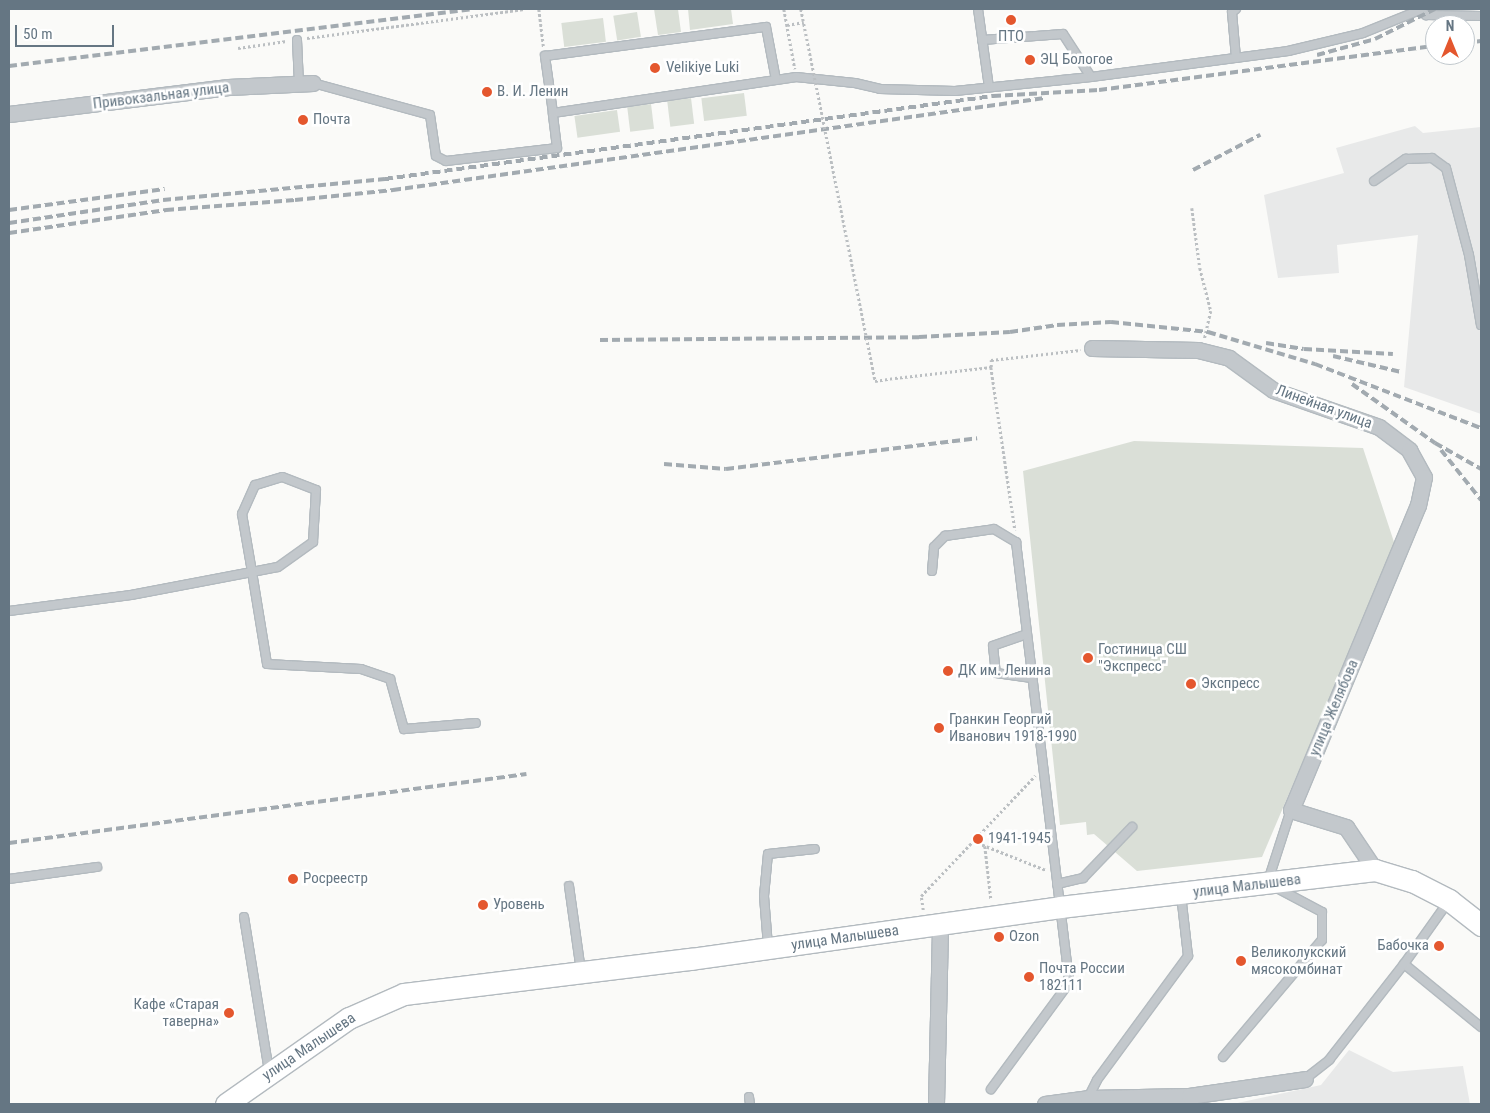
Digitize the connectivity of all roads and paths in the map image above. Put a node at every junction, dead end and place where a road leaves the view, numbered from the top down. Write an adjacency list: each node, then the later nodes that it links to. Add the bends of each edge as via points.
1 (524, 9): 11 (path)
2 (540, 9): 14 (path)
3 (784, 9): 10 (path)
4 (801, 9): 9 (path, bridge)
5 (978, 9): 12 (lane)
6 (1236, 9): 15 (lane, via 1232,12)
7 (1420, 9): 8 (lane, via 1426,15); 15 (lane, via 1363,33 1288,51)
8 (1481, 16)
9 (804, 22): 10 (path); 28 (path, bridge, via 875,381)
10 (787, 25): 16 (path)
11 (296, 40): 13 (path); 19 (lane)
12 (982, 40): 17 (lane, via 1063,34); 20 (lane)
13 (238, 48)
14 (545, 56): 18 (lane, via 766,27); 21 (lane)
15 (1236, 58): 17 (lane)
16 (796, 77): 18 (lane); 20 (lane, via 880,88 955,91)
17 (1091, 77): 20 (lane)
18 (776, 80): 21 (lane)
19 (306, 84): 21 (lane, via 430,115 436,156 446,162 557,148); 22 (street, Привокзальная улица, via 228,87)
20 (989, 87)
21 (553, 113)
22 (9, 114)
23 (1374, 181): 25 (lane, via 1406,159 1432,158 1446,168 1469,255)
24 (1192, 208): 27 (path, via 1200,268 1211,311 1208,332)
25 (1481, 325)
26 (1092, 348): 27 (street, Линейная улица); 28 (path, via 991,360)
27 (1198, 350): 29 (street, Линейная улица, via 1228,358 1273,390 1379,427 1409,450 1424,477)
28 (991, 367): 30 (path)
29 (1418, 505): 38 (street, улица Желябова)
30 (1016, 542): 31 (lane, via 994,529 945,536 934,547); 34 (lane)
31 (932, 571)
32 (252, 572): 32 (lane, via 278,567 313,542 316,490 282,477 255,485 242,514); 33 (lane, via 131,595); 36 (lane, via 268,664 361,669 390,679 404,729)
33 (9, 611)
34 (1027, 634): 35 (lane); 35 (lane, via 993,646 996,673)
35 (1032, 678): 37 (lane)
36 (476, 723)
37 (1043, 768): 40 (path); 45 (lane)
38 (1291, 810): 44 (street, via 1346,827); 47 (lane)
39 (1132, 827): 48 (lane, via 1083,878)
40 (973, 841): 41 (path); 55 (path, via 921,896)
41 (985, 846): 45 (path); 52 (path)
42 (815, 849): 57 (lane, via 768,854 764,896)
43 (97, 867): 46 (lane)
44 (1375, 870): 47 (street, улица Малышева); 51 (street, улица Малышева, via 1412,880)
45 (1056, 873): 48 (lane)
46 (9, 879)
47 (1268, 883): 50 (street, улица Малышева); 61 (lane, via 1322,912 1322,940)
48 (1057, 884): 53 (lane)
49 (569, 886): 59 (lane)
50 (1181, 893): 53 (street, улица Малышева); 65 (lane, via 1188,956 1097,1080)
51 (1449, 900): 56 (street, улица Малышева); 58 (lane)
52 (992, 902)
53 (1060, 907): 55 (street, улица Малышева); 64 (lane, via 1069,983)
54 (244, 917): 62 (lane)
55 (932, 925): 57 (street, улица Малышева); 67 (street)
56 (1481, 926)
57 (768, 948): 59 (street, улица Малышева)
58 (1404, 964): 60 (lane); 63 (lane, via 1329,1060)
59 (581, 973): 62 (street, улица Малышева, via 404,994 349,1018)
60 (1481, 1027)
61 (1223, 1057)
62 (269, 1073): 66 (street, улица Малышева)
63 (1305, 1079): 65 (street, via 1189,1096)
64 (991, 1089)
65 (1088, 1098): 68 (street)
66 (226, 1104)
67 (936, 1104)
68 (1045, 1104)

